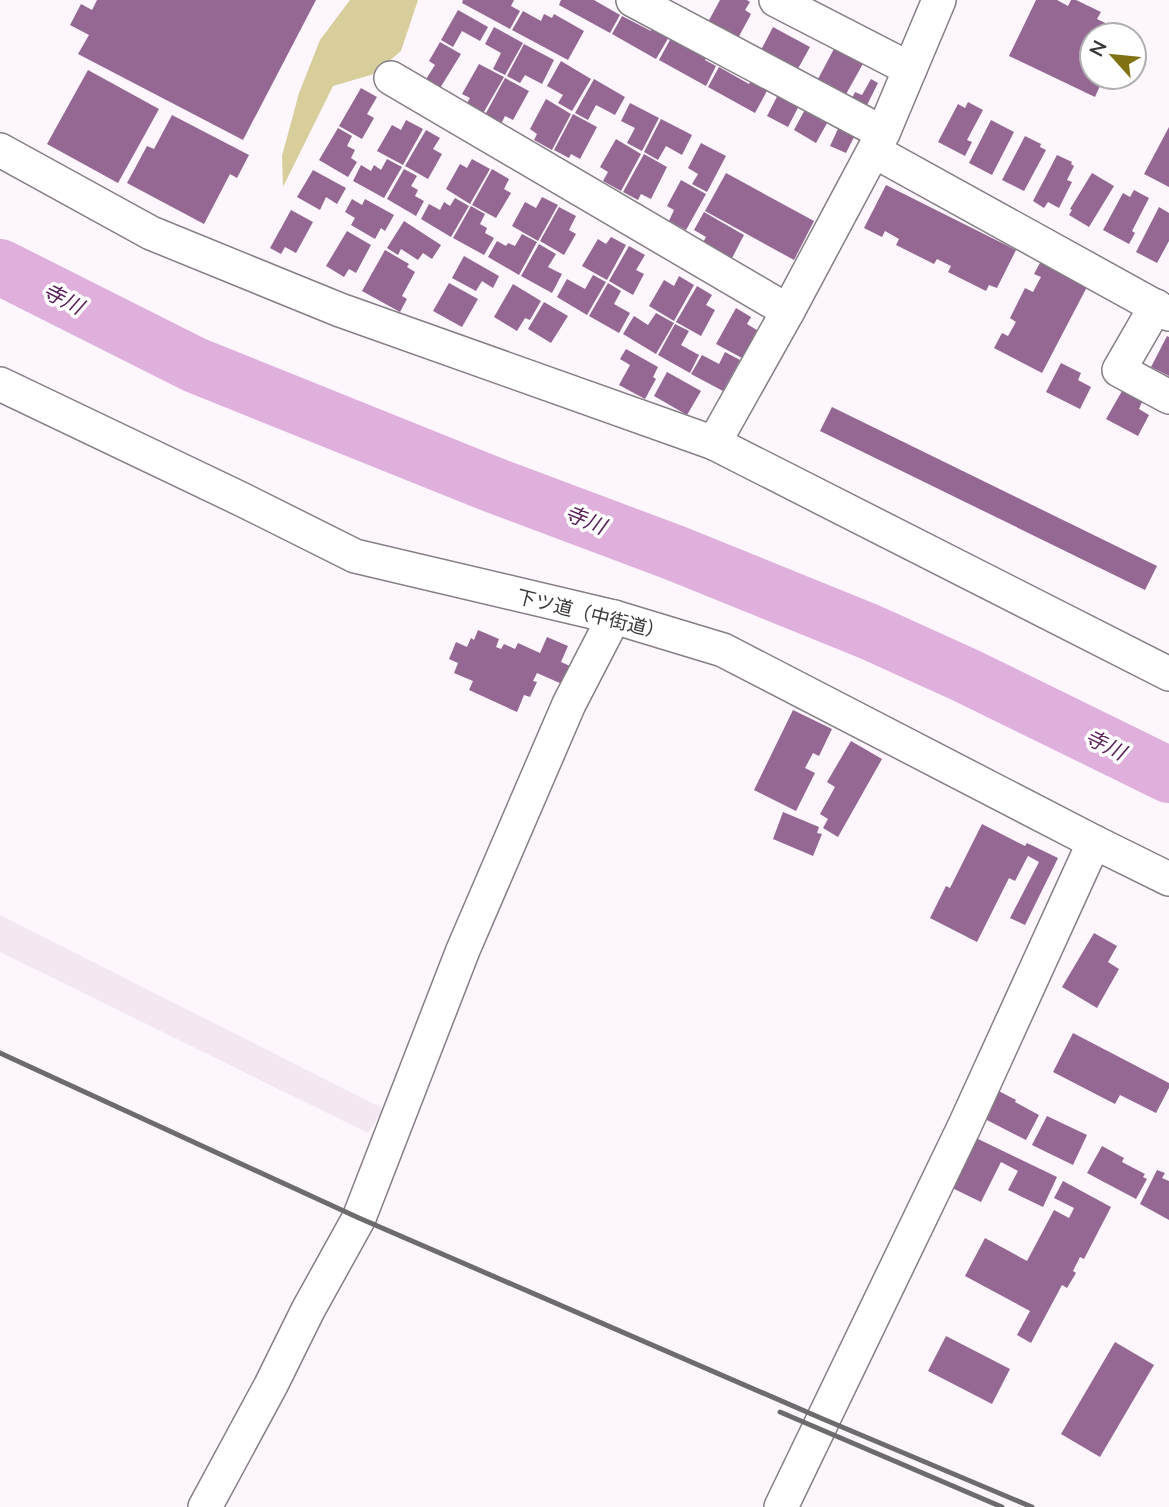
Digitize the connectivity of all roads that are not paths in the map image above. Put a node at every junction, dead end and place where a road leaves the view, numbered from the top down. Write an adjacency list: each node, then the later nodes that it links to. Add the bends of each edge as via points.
1 (633, 0): 6 (street)
2 (776, 0): 4 (street)
3 (939, 0): 4 (street)
4 (910, 69): 6 (street)
5 (391, 78): 9 (street)
6 (878, 142): 8 (street); 9 (street)
7 (0, 150): 12 (street, via 151,233 340,310)
8 (1162, 310): 11 (street, via 1119,370)
9 (788, 311): 12 (street)
10 (0, 384): 13 (street, 下ツ道（中街道）, via 355,556)
11 (1169, 397)
12 (714, 443): 14 (street)
13 (614, 617): 15 (street, 下ツ道（中街道）, via 723,650); 17 (street, via 569,704 463,950 359,1218)
14 (1169, 674)
15 (1094, 842): 16 (street, 下ツ道（中街道）); 18 (street, via 959,1138)
16 (1169, 879)
17 (205, 1507)
18 (781, 1507)

